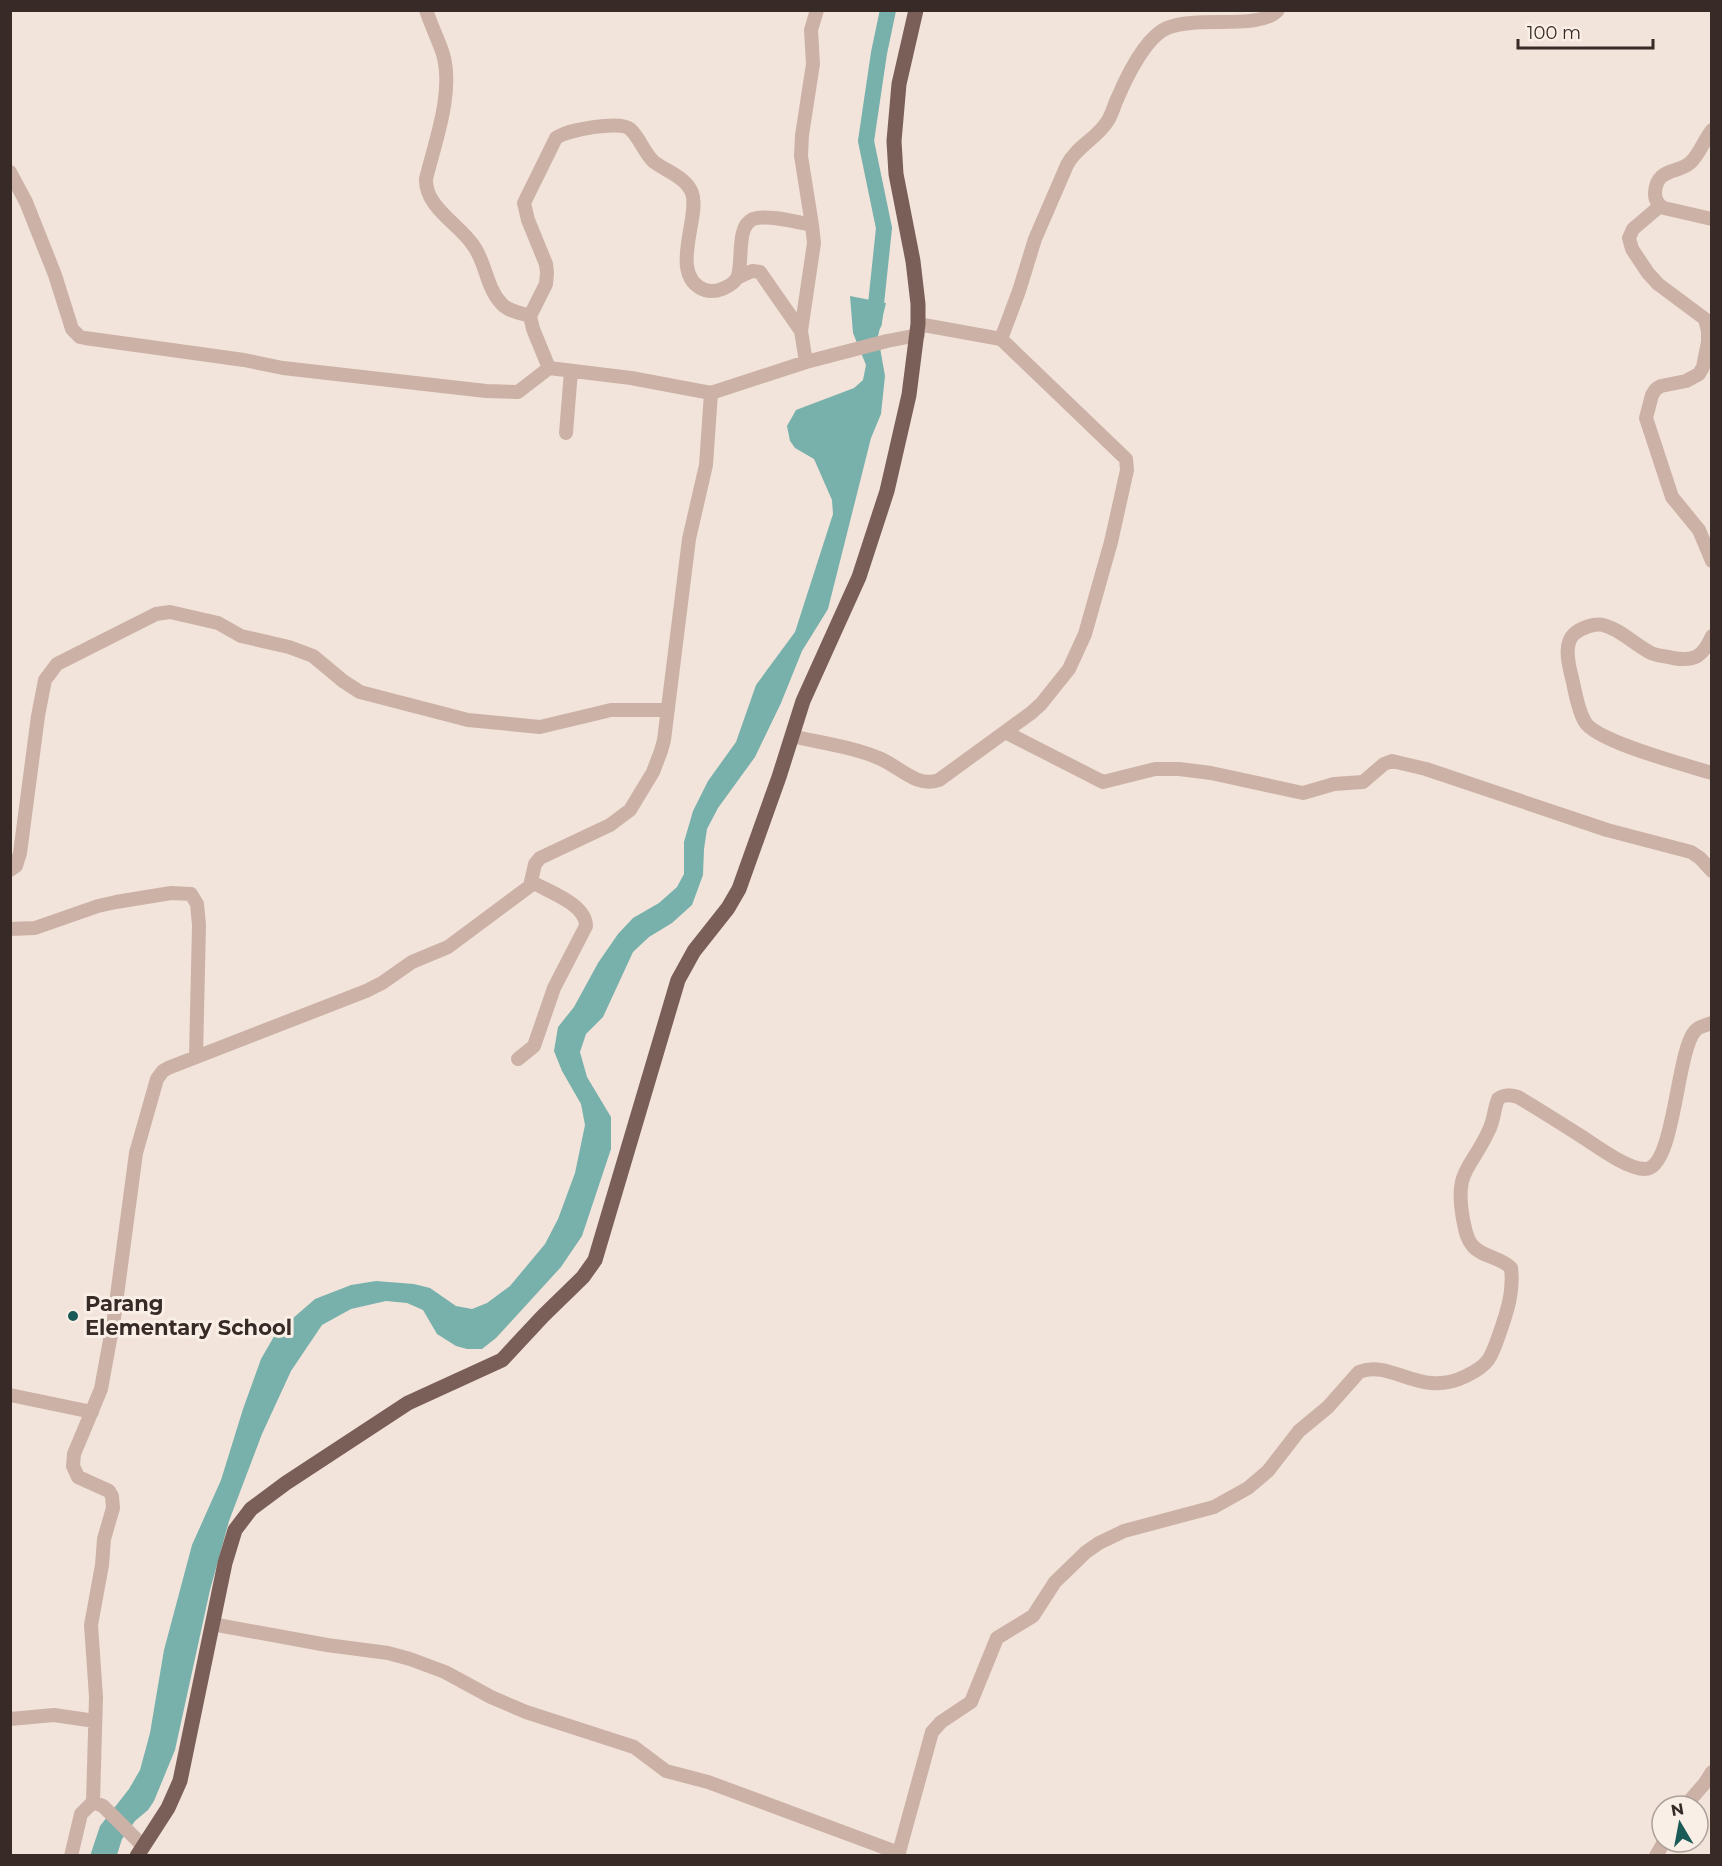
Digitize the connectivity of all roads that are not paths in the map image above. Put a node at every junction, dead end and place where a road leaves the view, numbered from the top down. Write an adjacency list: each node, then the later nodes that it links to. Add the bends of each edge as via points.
1 (426, 10): 11 (street, via 443,56 446,77 445,99 426,179 427,192 476,248 500,303)
2 (817, 10): 9 (street, via 811,30 813,64 801,156)
3 (916, 10): 12 (main road, via 899,84 894,141 896,174 913,261)
4 (1278, 10): 14 (street, via 1260,21 1181,24 1161,31 1146,44 1107,122 1073,154 1067,165 1035,239)
5 (1712, 130): 7 (street, via 1693,161 1658,180 1655,197)
6 (10, 172): 16 (street, via 55,275 68,320 80,336 283,368 508,392 524,389)
7 (1660, 206): 8 (street); 20 (street, via 1633,229 1629,238 1632,249 1658,284 1705,319 1708,342 1699,374 1656,389 1646,418 1672,497 1699,530)
8 (1712, 219)
9 (812, 225): 10 (street, via 759,218 748,223); 13 (street, via 814,243)
10 (737, 278): 11 (street, via 716,291 705,290 691,277 687,254 692,191 653,161 630,128 615,125 567,132 556,138 524,203 547,273 546,284); 13 (street, via 760,272)
11 (530, 316): 16 (street)
12 (918, 329): 14 (street); 15 (street); 24 (main road, via 909,395 887,491 859,577 812,677)
13 (801, 331): 15 (street)
14 (1001, 339): 23 (street, via 1128,464 1111,542 1078,650 1060,682 1041,704)
15 (806, 362): 18 (street)
16 (549, 368): 17 (street)
17 (571, 371): 18 (street); 19 (street)
18 (711, 393): 22 (street, via 706,465 685,560)
19 (566, 433)
20 (1712, 561)
21 (1712, 636): 25 (street, via 1706,649 1686,660 1650,652 1609,627 1594,624 1574,633 1568,650 1582,716 1591,729 1615,742)
22 (668, 710): 26 (street, via 610,710 540,727 468,720 360,692 313,656 289,647 241,636 218,623 170,612 156,614 54,665 48,675 35,733 20,853 16,866); 28 (street, via 661,751 635,803 610,825 540,858)
23 (1005, 732): 24 (street, via 939,780 926,783 876,757); 27 (street, via 1103,782 1155,770 1179,769 1303,793 1334,783 1363,782 1384,764 1398,762 1607,830 1691,852)
24 (792, 736): 35 (main road, via 739,889 678,980 600,1248 591,1267 502,1360 408,1403 251,1509 231,1539)
25 (1712, 774)
26 (10, 870)
27 (1712, 871)
28 (532, 882): 31 (street, via 448,947 412,962 382,983); 32 (street, via 577,907 585,915 586,926 554,988 534,1046)
29 (10, 929): 31 (street, via 35,928 116,902 171,893 191,894 197,904 199,925)
30 (1712, 1023): 42 (street, via 1701,1026 1692,1035 1667,1140 1661,1157 1651,1168 1636,1168 1518,1097 1498,1099 1489,1130 1460,1186 1463,1218 1473,1247 1512,1268 1513,1289 1489,1362 1465,1377 1442,1384 1392,1372 1359,1372 1248,1488 1214,1507 1124,1531 1086,1552 1055,1582 1033,1616 997,1638 971,1702 932,1732)
31 (196, 1057): 34 (street, via 160,1075 140,1136 114,1318 101,1389)
32 (518, 1059)
33 (10, 1395): 34 (street)
34 (92, 1412): 37 (street, via 74,1454 73,1466 78,1477 109,1491 113,1502 91,1625)
35 (212, 1624): 41 (main road, via 180,1781 168,1808); 42 (street, via 388,1653 426,1664 526,1712 634,1746 666,1771 708,1782)
36 (10, 1719): 37 (street, via 54,1715)
37 (95, 1721): 40 (street)
38 (1712, 1772): 39 (street)
39 (1695, 1794)
40 (98, 1804): 41 (street); 43 (street, via 81,1814)
41 (138, 1846)
42 (899, 1854)
43 (71, 1856)

